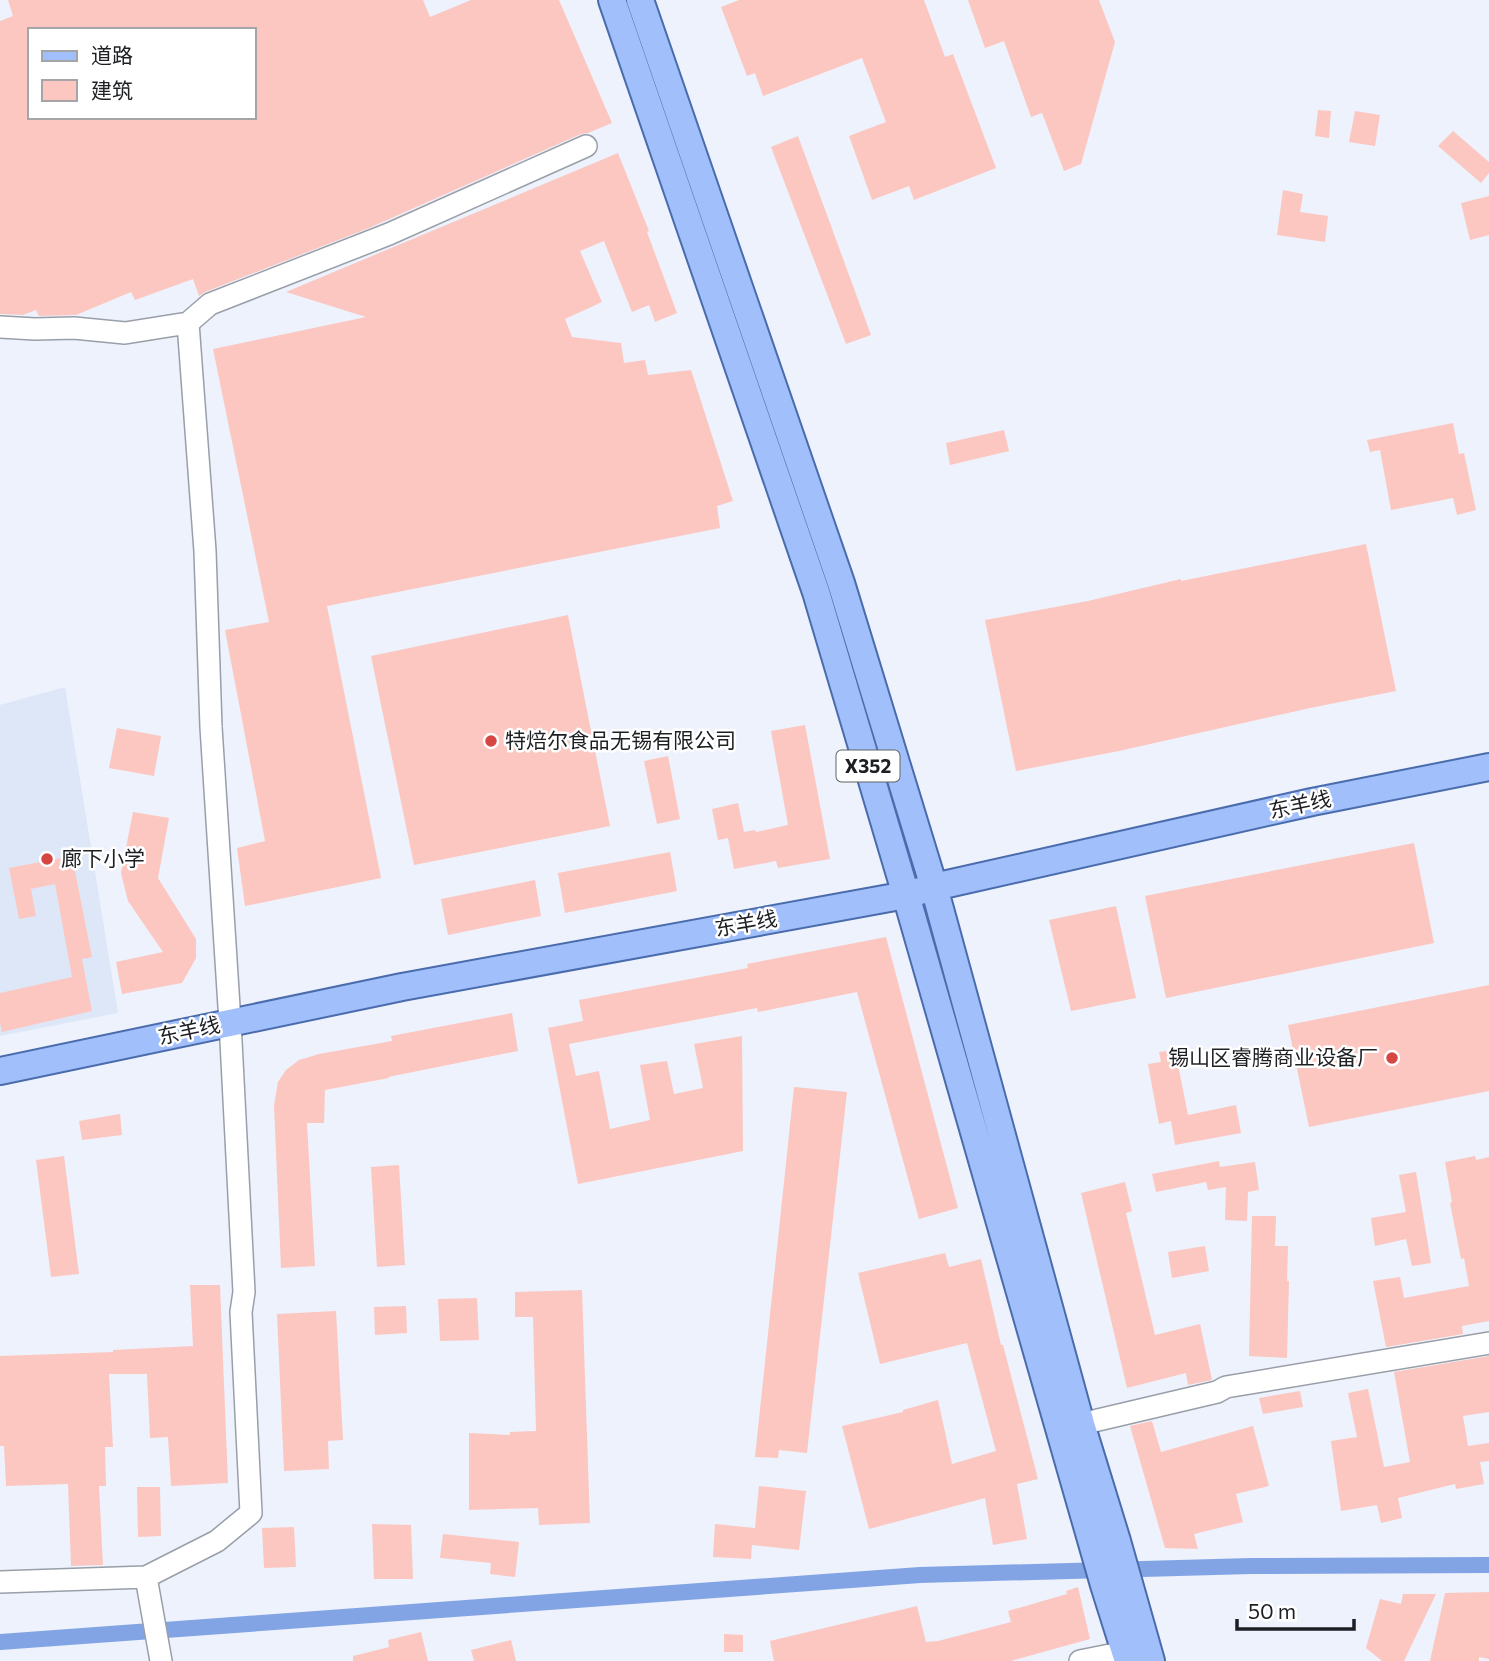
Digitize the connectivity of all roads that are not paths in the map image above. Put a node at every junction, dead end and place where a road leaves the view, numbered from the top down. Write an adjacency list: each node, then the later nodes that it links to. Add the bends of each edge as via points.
1 (611, 0): 8 (main road, X352, via 816,592)
2 (640, 0): 7 (main road, X352, via 841,583)
3 (586, 146): 4 (street, via 389,234 210,304)
4 (188, 323): 5 (street, via 125,333); 9 (street)
5 (0, 327)
6 (1489, 767): 7 (main road, 东羊线)
7 (934, 887): 8 (main road, 东羊线); 12 (main road, X352)
8 (906, 895): 9 (main road, 东羊线); 13 (main road, X352)
9 (230, 1022): 10 (main road, 东羊线); 16 (street, via 251,1513)
10 (0, 1071)
11 (1489, 1343): 12 (street, via 1226,1387)
12 (1081, 1423): 13 (main road, X352)
13 (1105, 1541): 15 (main road, X352)
14 (0, 1582): 16 (street)
15 (1117, 1585): 17 (main road, X352); 20 (main road, X352)
16 (148, 1587): 18 (street)
17 (1126, 1657): 19 (street)
18 (161, 1661)
19 (1080, 1661)
20 (1151, 1661)

